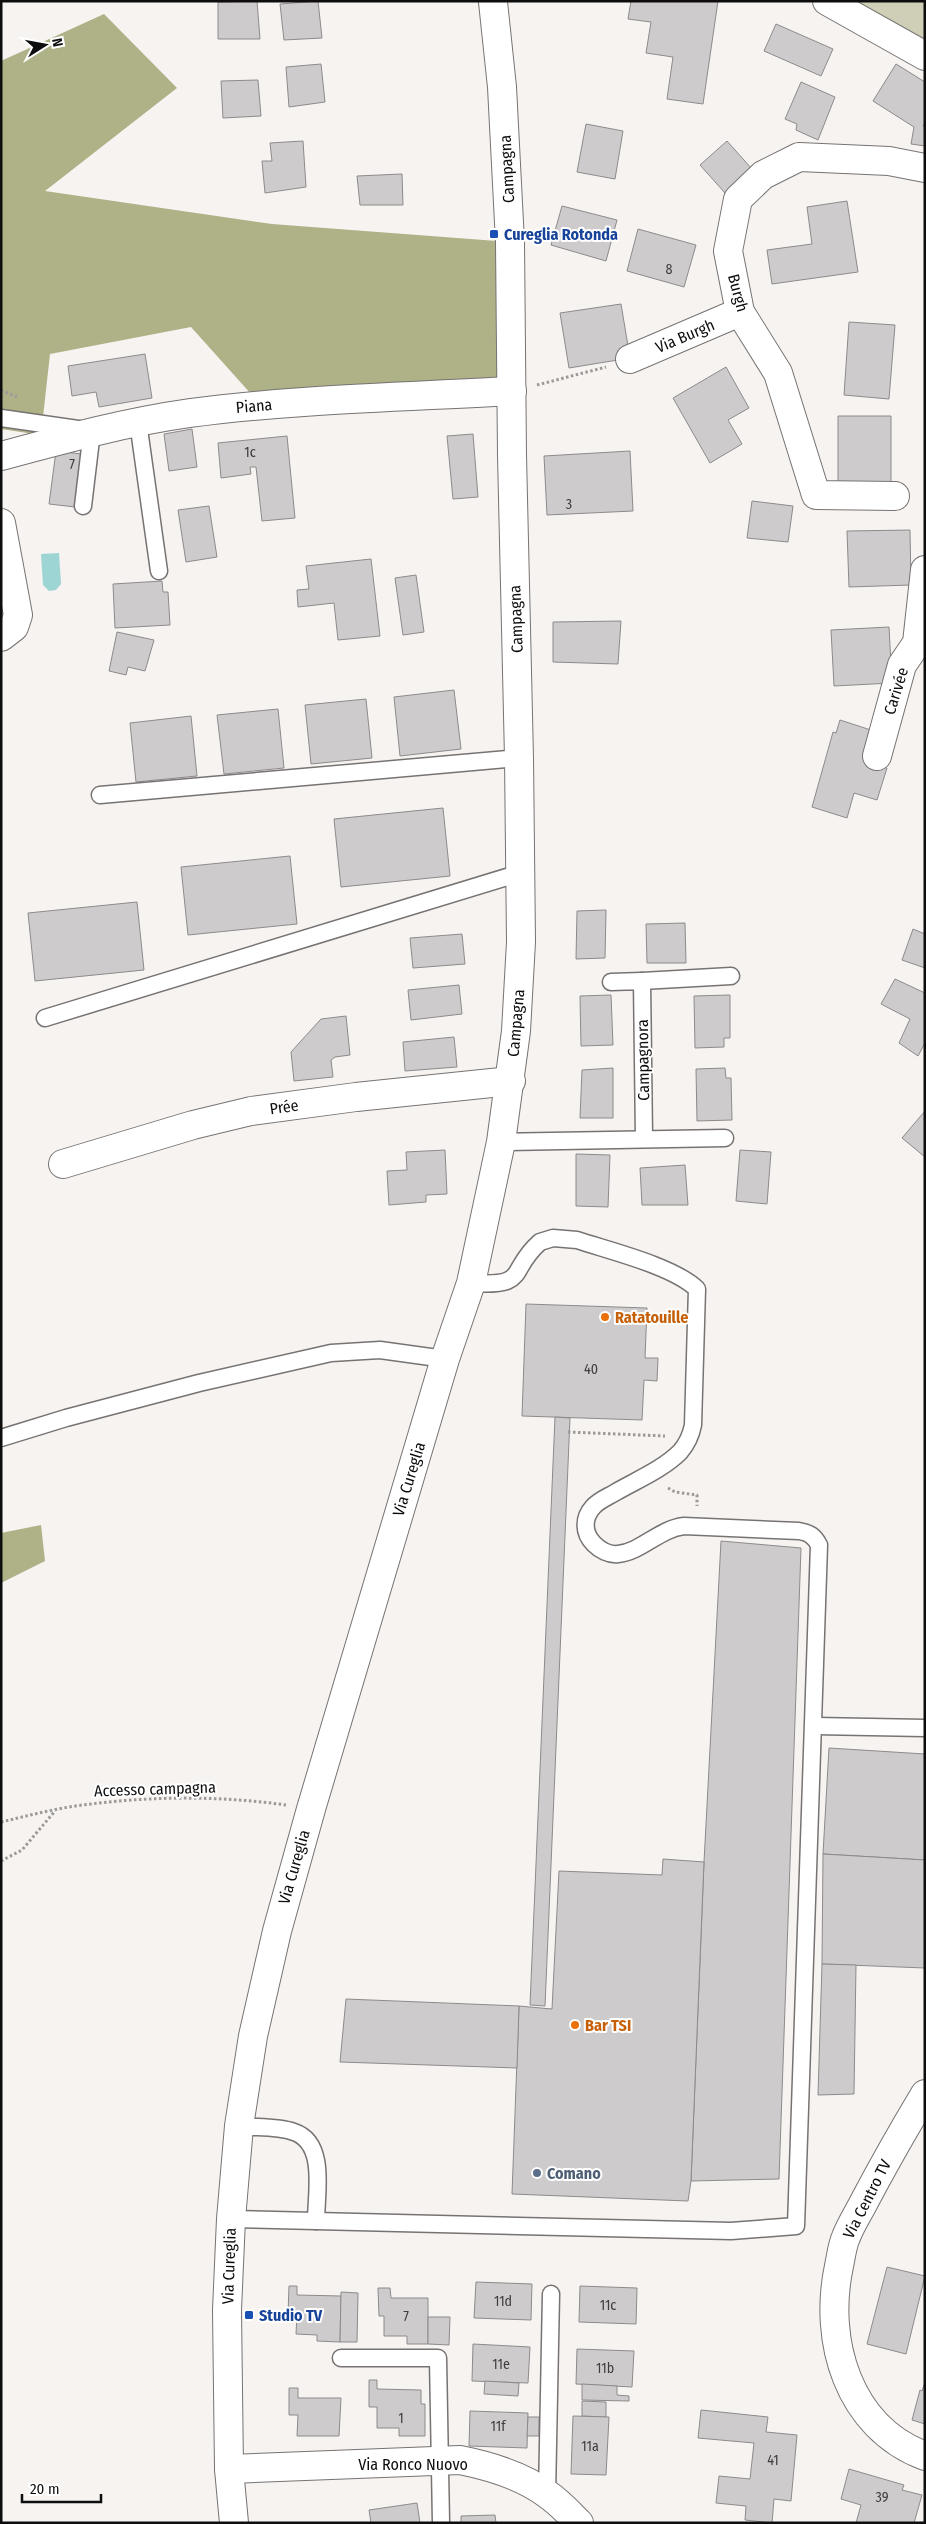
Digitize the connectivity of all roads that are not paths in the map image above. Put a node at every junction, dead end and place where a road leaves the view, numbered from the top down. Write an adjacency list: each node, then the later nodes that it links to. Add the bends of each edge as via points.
1 (827, 1): 3 (street)
2 (489, 2): 7 (street, Campagna, via 506,149)
3 (925, 56)
4 (925, 168): 5 (street, Burgh, via 890,161 799,157 763,175 738,199 728,251)
5 (740, 312): 6 (street, Via Burgh); 12 (street, Burgh, via 778,373 816,495)
6 (630, 359)
7 (512, 391): 9 (street, Piana, via 261,405); 19 (street, Campagna)
8 (1, 418): 10 (lane)
9 (138, 422): 10 (street, Piana); 16 (lane)
10 (92, 431): 11 (street, Piana); 13 (lane)
11 (1, 456)
12 (895, 496)
13 (83, 506)
14 (1, 523): 17 (street, via 18,615 14,627)
15 (925, 570): 18 (street, Carivée, via 917,643 902,664)
16 (159, 571)
17 (1, 637)
18 (878, 756)
19 (519, 758): 20 (lane); 21 (street, Campagna)
20 (100, 795)
21 (520, 873): 25 (lane); 26 (street, Campagna, via 520,987)
22 (731, 976): 23 (lane)
23 (642, 981): 24 (lane); 27 (lane, Campagnora)
24 (611, 982)
25 (45, 1018)
26 (511, 1081): 29 (street, Campagna); 30 (street, Prée, via 252,1111)
27 (644, 1138): 28 (lane); 29 (lane)
28 (725, 1138)
29 (501, 1142): 31 (street, Campagna)
30 (62, 1164)
31 (480, 1232): 32 (street, Via Cureglia)
32 (471, 1282): 33 (street, Via Cureglia); 35 (lane, via 492,1284 509,1281 520,1270 534,1246 553,1238 577,1240 668,1271 697,1289 693,1425 686,1444 675,1456 593,1507 585,1520 586,1533 601,1549 616,1554 672,1528 800,1531 815,1537 821,1555)
33 (445, 1359): 34 (lane, via 380,1350 330,1353 189,1386); 38 (street, Via Cureglia, via 311,1809 252,2036)
34 (1, 1438)
35 (815, 1726): 36 (lane); 40 (lane, via 796,2226 730,2231)
36 (925, 1728)
37 (925, 2094): 43 (street, Via Centro TV, via 884,2162 845,2237 836,2282 834,2326 839,2358 852,2391 867,2414 888,2435)
38 (239, 2126): 39 (street, Via Cureglia); 40 (lane, via 296,2132 305,2139 315,2156)
39 (231, 2219): 40 (lane); 45 (street, Via Cureglia)
40 (316, 2221)
41 (551, 2294): 46 (lane)
42 (341, 2358): 44 (lane, via 438,2358)
43 (925, 2456)
44 (438, 2460): 45 (street, Via Ronco Nuovo); 46 (street, Via Ronco Nuovo, via 460,2460 496,2469); 48 (lane)
45 (229, 2469): 47 (street, Via Cureglia)
46 (547, 2494): 49 (street, Via Ronco Nuovo)
47 (234, 2523)
48 (441, 2523)
49 (579, 2523)

